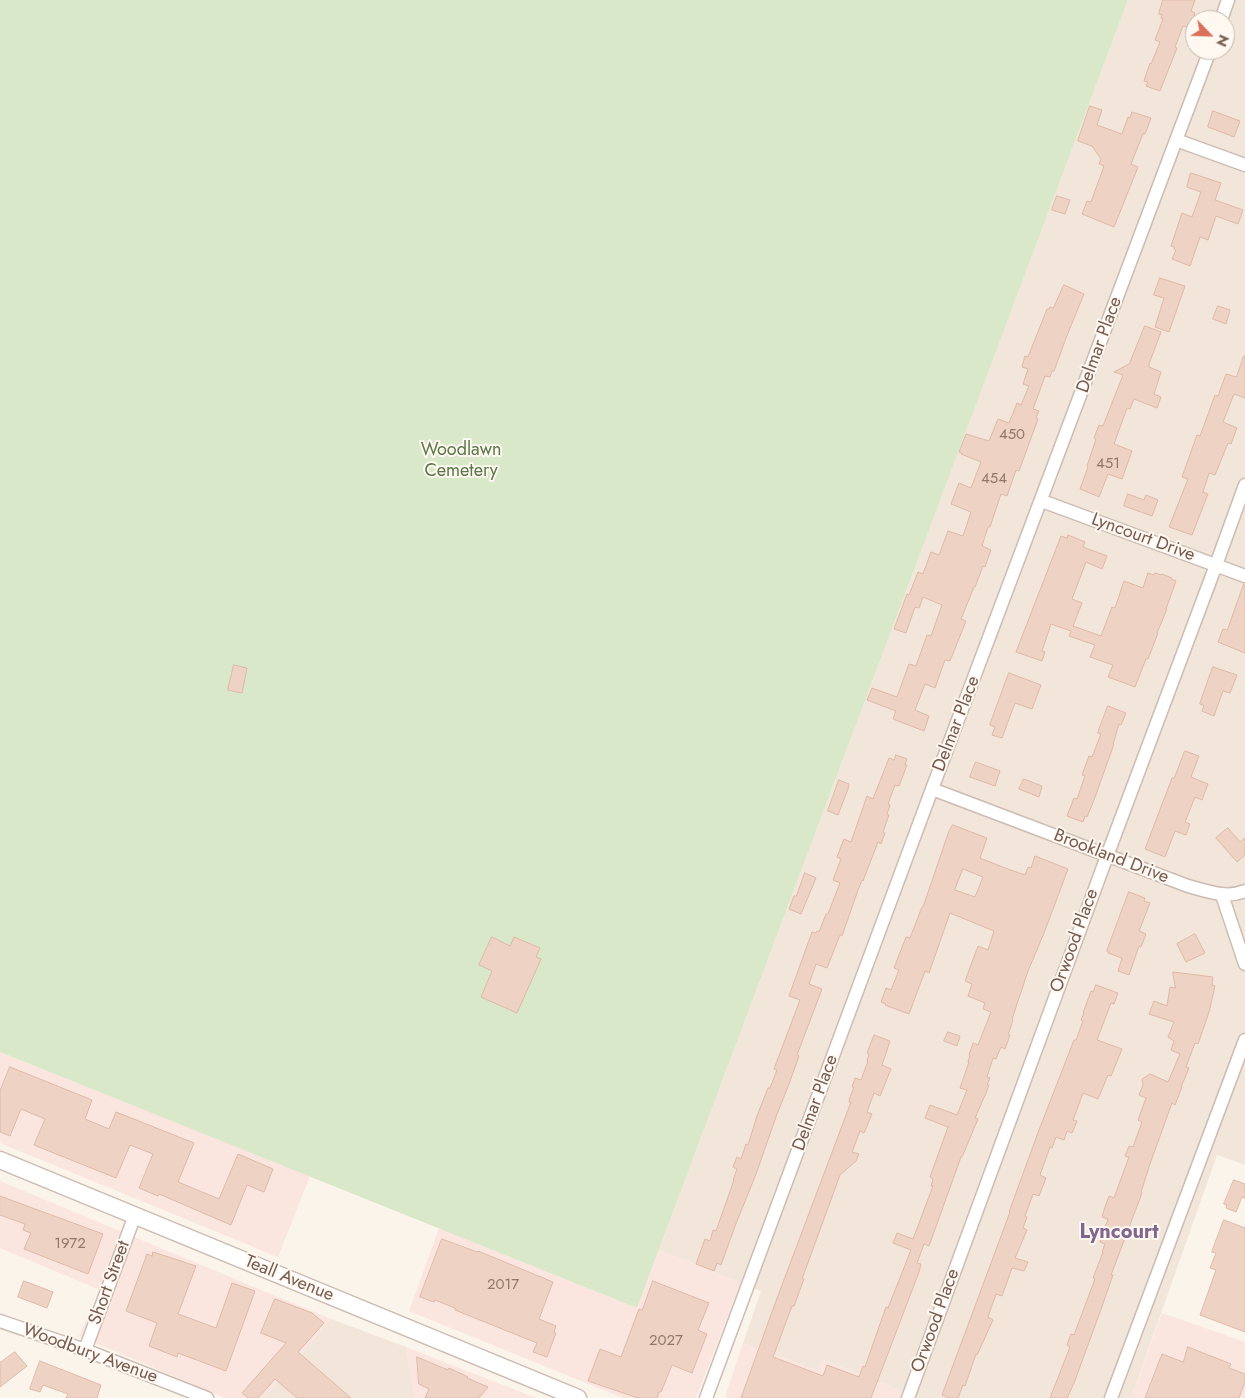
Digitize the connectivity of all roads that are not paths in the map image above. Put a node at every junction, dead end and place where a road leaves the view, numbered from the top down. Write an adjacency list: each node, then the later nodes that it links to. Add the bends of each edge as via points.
1 (1206, 60): 2 (street, Delmar Place)
2 (1176, 140): 3 (street); 5 (street, Delmar Place)
3 (1245, 165)
4 (1245, 485): 6 (street, Orwood Place)
5 (1042, 501): 6 (street, Lyncourt Drive); 8 (street, Delmar Place)
6 (1216, 565): 7 (street, Lyncourt Drive); 9 (street, Orwood Place)
7 (1245, 576)
8 (932, 789): 9 (street, Brookland Drive); 20 (street, Delmar Place)
9 (1107, 856): 11 (street, Brookland Drive); 21 (street, Orwood Place)
10 (1245, 891): 11 (street)
11 (1222, 895): 12 (street)
12 (1245, 964)
13 (1245, 1040): 22 (street)
14 (0, 1160): 15 (street, Teall Avenue)
15 (135, 1216): 17 (street, Short Street); 19 (street, Teall Avenue)
16 (0, 1321): 17 (street, Woodbury Avenue)
17 (85, 1350): 18 (street, Woodbury Avenue)
18 (207, 1398)
19 (578, 1398)
20 (706, 1398)
21 (908, 1398)
22 (1110, 1398)

